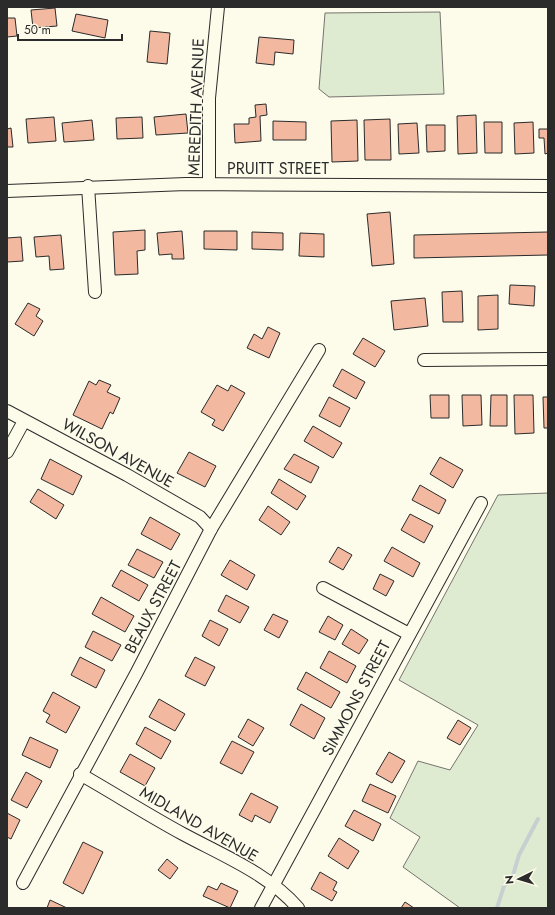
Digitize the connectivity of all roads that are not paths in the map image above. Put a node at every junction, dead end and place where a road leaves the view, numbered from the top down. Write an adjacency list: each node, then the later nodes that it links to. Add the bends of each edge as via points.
1 (218, 7): 2 (street, MEREDITH AVENUE, via 209,98)
2 (209, 184): 3 (street, PRUITT STREET); 4 (street, PRUITT STREET)
3 (88, 186): 5 (street, PRUITT STREET); 6 (street)
4 (548, 186)
5 (7, 191)
6 (94, 292)
7 (319, 350): 14 (street, BEAUX STREET)
8 (548, 359): 9 (street)
9 (424, 360)
10 (7, 411): 11 (street, WILSON AVENUE)
11 (24, 421): 12 (street); 14 (street, WILSON AVENUE, via 187,509 200,517)
12 (7, 452)
13 (481, 503): 16 (street, SIMMONS STREET)
14 (211, 529): 17 (street, BEAUX STREET, via 137,672)
15 (323, 588): 16 (street)
16 (409, 634): 19 (street, SIMMONS STREET)
17 (80, 774): 18 (street, BEAUX STREET); 19 (street, MIDLAND AVENUE, via 253,872)
18 (23, 883)
19 (272, 886): 20 (street, SIMMONS STREET); 21 (street, MIDLAND AVENUE)
20 (260, 908)
21 (298, 908)

